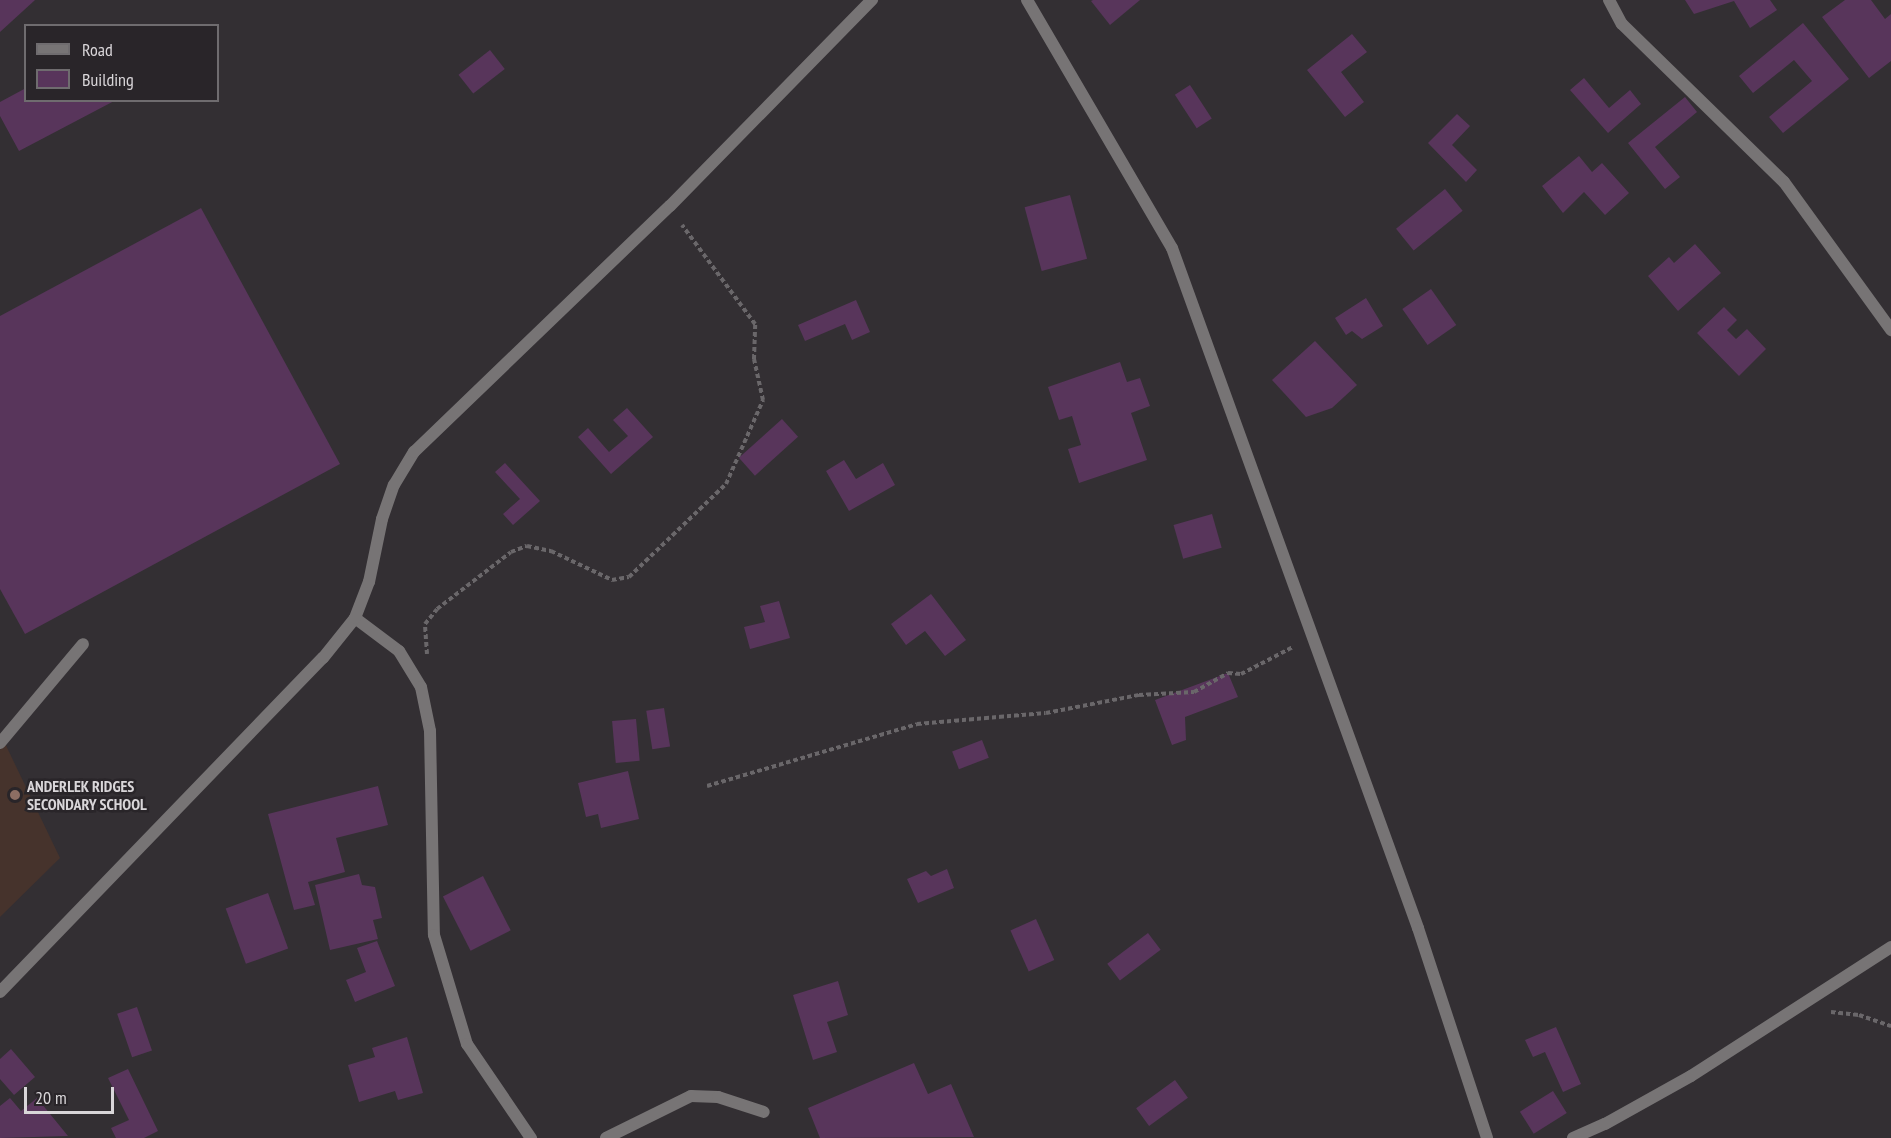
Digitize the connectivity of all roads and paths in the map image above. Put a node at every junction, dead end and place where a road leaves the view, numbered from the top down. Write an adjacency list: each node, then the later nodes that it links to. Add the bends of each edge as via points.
1 (872, 0): 4 (street)
2 (1028, 0): 7 (street, via 1172,249)
3 (1609, 0): 5 (street, via 1622,24 1784,182)
4 (670, 206): 6 (street, via 414,452 394,485 382,519 369,582); 9 (path, via 726,289 755,324 754,359 763,400 742,442 737,466 726,484 629,577 612,580 526,546 511,552 437,609 425,624 430,672)
5 (1891, 330)
6 (355, 618): 9 (street, via 399,651); 13 (street, via 323,658)
7 (1310, 639): 11 (path, via 1241,674 1228,673 1194,692 1139,695 1046,713 917,724); 19 (street, via 1418,928)
8 (83, 644): 10 (street)
9 (422, 687): 17 (street, via 430,730 434,935 467,1044)
10 (0, 743)
11 (707, 786)
12 (1891, 947): 14 (street)
13 (0, 992)
14 (1801, 1008): 15 (path, via 1859,1015); 20 (street, via 1681,1082)
15 (1891, 1026)
16 (764, 1112): 18 (street, via 718,1097 691,1096)
17 (531, 1138)
18 (606, 1138)
19 (1487, 1138)
20 (1573, 1138)

